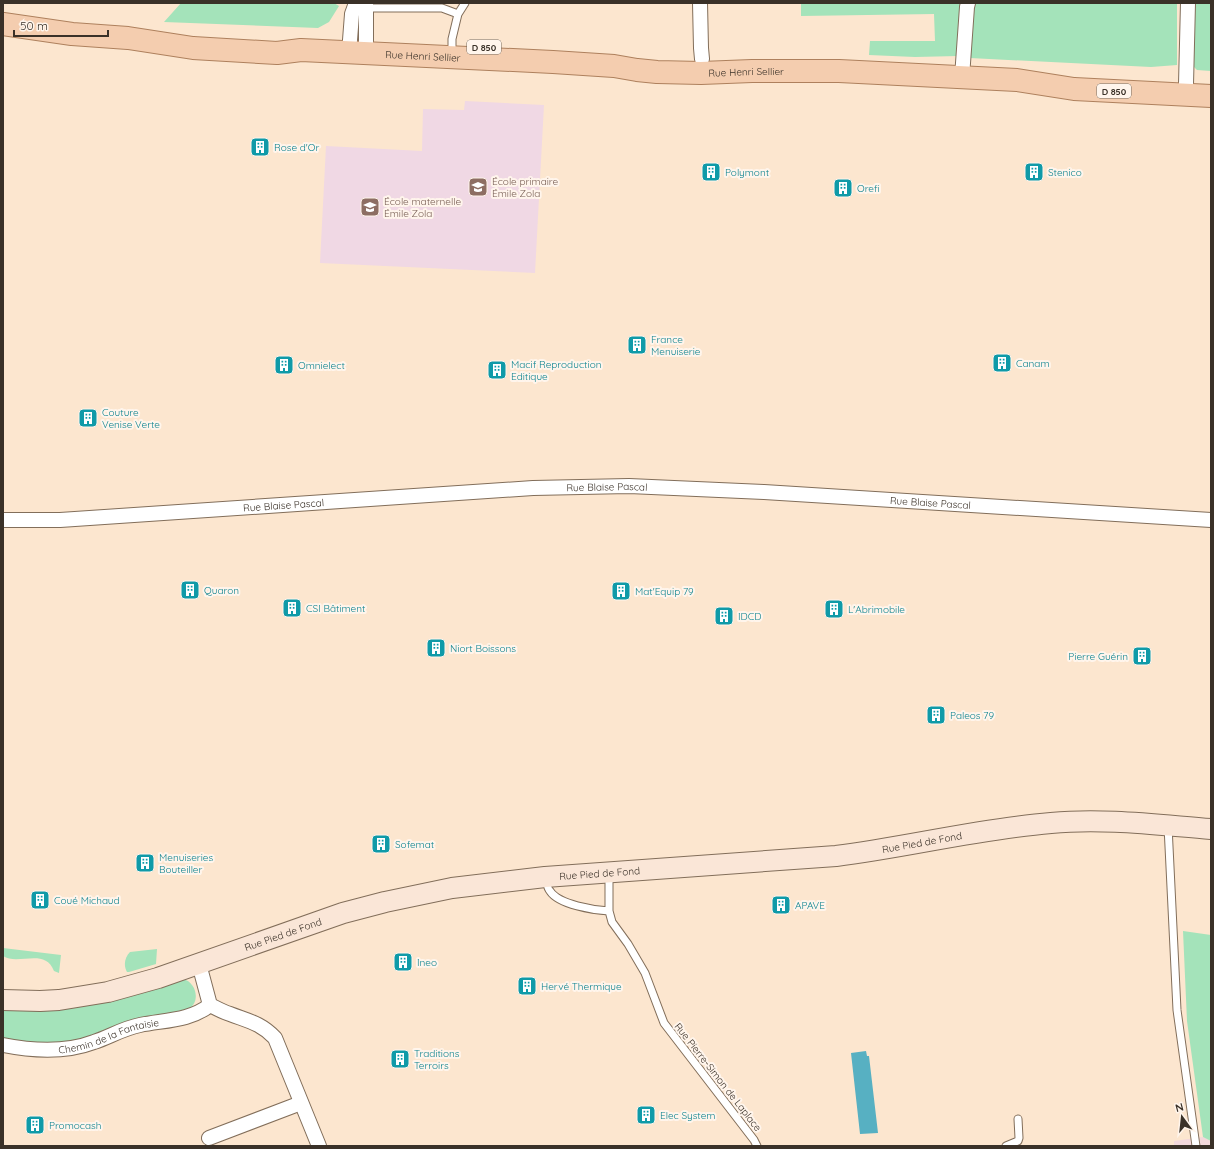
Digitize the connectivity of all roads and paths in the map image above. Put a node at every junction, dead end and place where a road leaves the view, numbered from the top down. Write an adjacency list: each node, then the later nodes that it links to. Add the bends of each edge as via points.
1 (466, 3): 6 (lane)
2 (700, 3): 10 (street)
3 (968, 3): 12 (street)
4 (1188, 3): 14 (street)
5 (362, 5): 6 (lane, via 442,8); 8 (street)
6 (458, 14): 9 (lane)
7 (3, 24): 8 (main road, Rue Henri Sellier / D 850, via 193,48 277,53)
8 (358, 47): 9 (main road, Rue Henri Sellier / D 850)
9 (452, 51): 10 (main road, Rue Henri Sellier / D 850, via 596,52 630,57); 11 (main road, Rue Henri Sellier / D 850, via 657,72)
10 (702, 59): 11 (main road, Rue Henri Sellier / D 850, via 796,63)
11 (839, 71): 12 (main road, Rue Henri Sellier / D 850)
12 (962, 77): 13 (main road, Rue Henri Sellier / D 850)
13 (1018, 80): 14 (main road, Rue Henri Sellier / D 850, via 1030,77); 16 (main road, Rue Henri Sellier / D 850, via 1074,89)
14 (1186, 84): 15 (main road, Rue Henri Sellier / D 850)
15 (1211, 85)
16 (1211, 96)
17 (3, 520): 18 (street, Rue Blaise Pascal, via 60,520 533,488 630,486)
18 (1211, 520)
19 (1168, 826): 20 (main road, Rue Pied de Fond); 21 (main road, Rue Pied de Fond, via 1052,822 997,829 864,853); 32 (lane, via 1176,1010)
20 (1211, 829)
21 (608, 872): 22 (main road, Rue Pied de Fond); 23 (lane, Rue Pierre-Simon de Laplace)
22 (545, 877): 23 (lane, via 550,892 561,900 583,908); 24 (main road, Rue Pied de Fond, via 452,888 364,907)
23 (609, 911): 31 (lane, Rue Pierre-Simon de Laplace, via 612,922 645,973 664,1023)
24 (199, 964): 25 (main road, Rue Pied de Fond, via 91,996 40,1001); 26 (street)
25 (3, 1000)
26 (210, 1005): 27 (street, Chemin de la Fantaisie, via 190,1017 139,1025 76,1047 43,1050); 28 (street, via 263,1027 275,1038)
27 (3, 1045)
28 (301, 1103): 30 (street); 33 (street)
29 (1018, 1119): 35 (lane, via 1018,1141)
30 (209, 1138)
31 (756, 1143): 34 (lane, Rue Pierre-Simon de Laplace)
32 (1197, 1145)
33 (318, 1146)
34 (764, 1146)
35 (1006, 1146)

